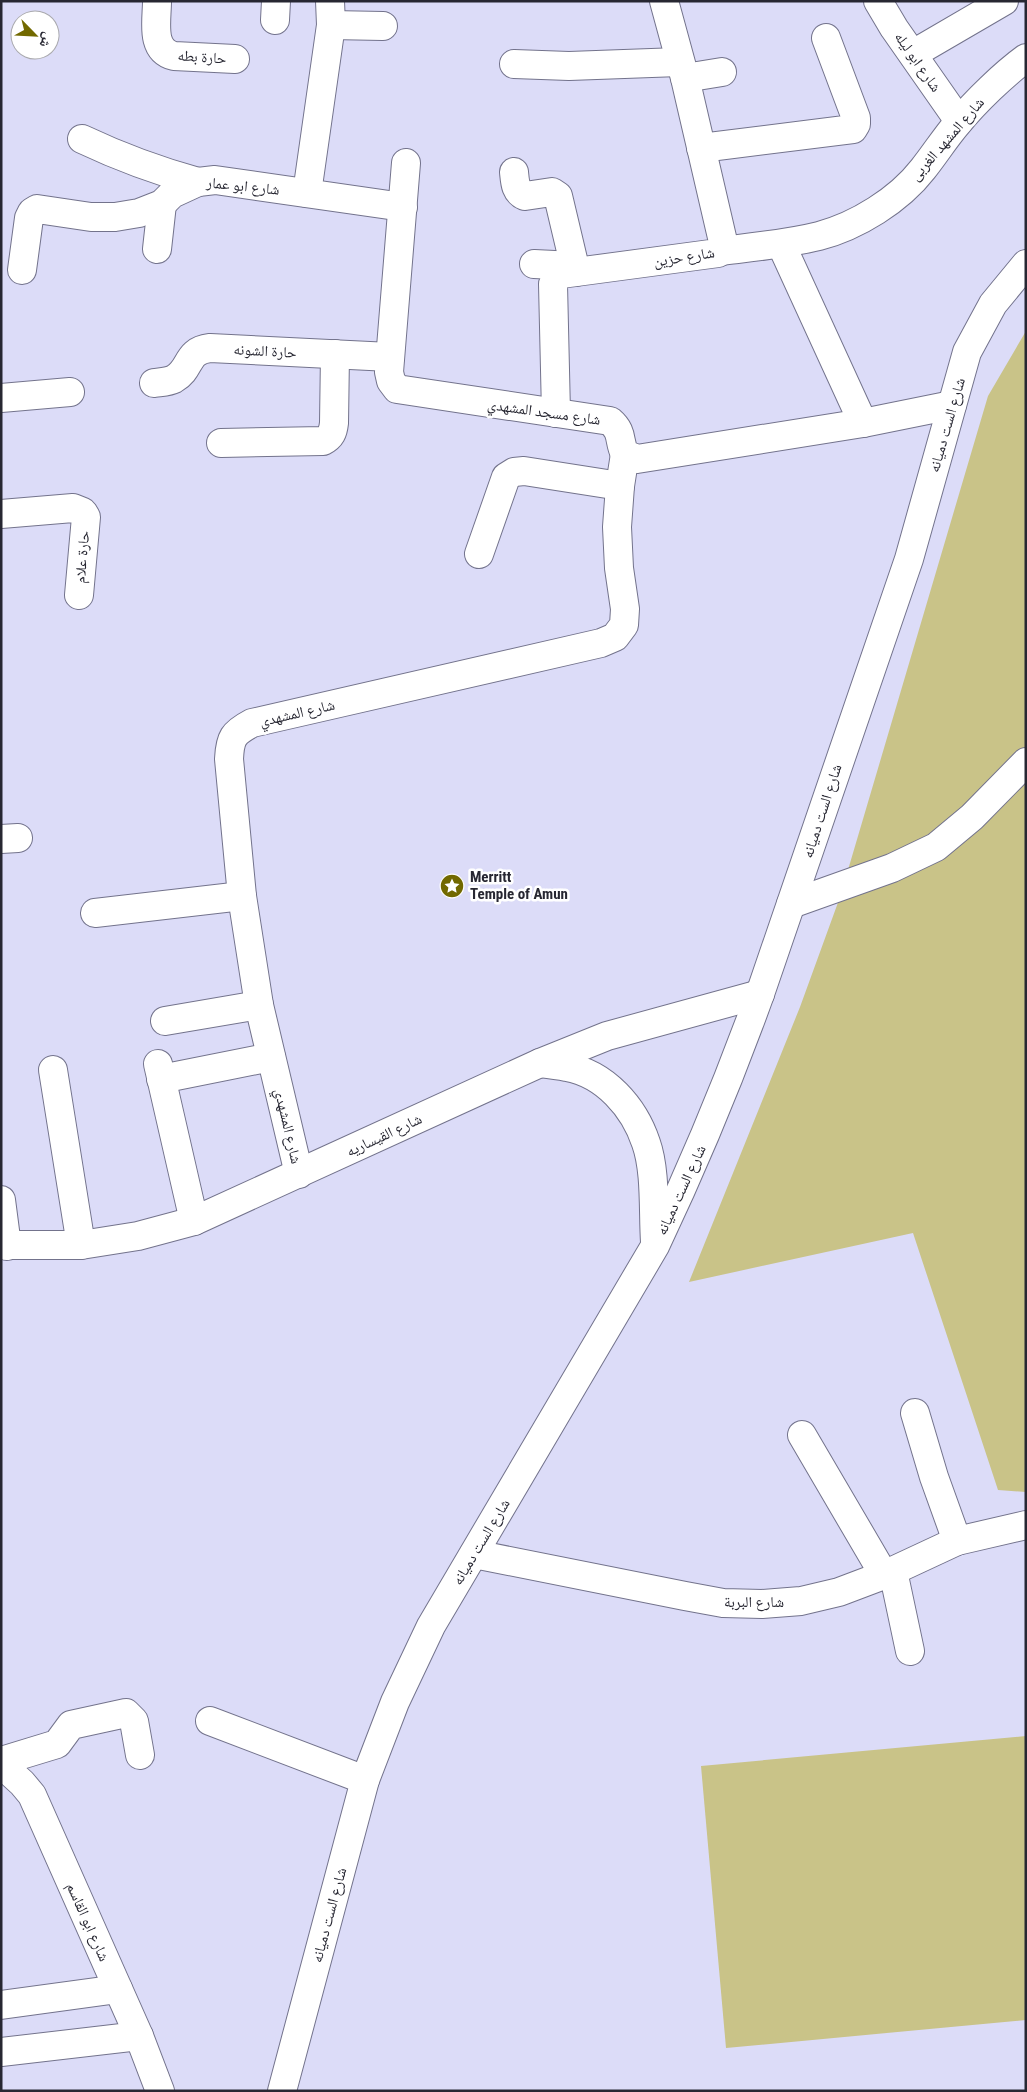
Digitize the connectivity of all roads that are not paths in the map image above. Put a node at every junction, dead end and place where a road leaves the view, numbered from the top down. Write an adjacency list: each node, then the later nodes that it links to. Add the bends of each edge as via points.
1 (157, 1): 10 (street, حارة بطه, via 156,40 166,54)
2 (664, 1): 12 (street, شارع حزين)
3 (878, 1): 8 (street, شارع ابو ليله)
4 (1004, 1): 8 (street)
5 (330, 13): 6 (street); 20 (street)
6 (383, 26)
7 (826, 38): 16 (street, via 856,118 853,129)
8 (913, 54): 14 (street, شارع ابو ليله)
9 (1026, 58): 14 (street, شارع المشهد الغربى)
10 (234, 59)
11 (514, 64): 12 (street)
12 (682, 70): 13 (street); 16 (street, شارع حزين)
13 (722, 72)
14 (959, 121): 23 (street, شارع المشهد الغربى, via 922,171 892,198 851,224 820,236)
15 (82, 138): 19 (street, via 143,165)
16 (701, 148): 25 (street, شارع حزين, via 723,242)
17 (406, 163): 22 (street, شارع مسجد المشهدي)
18 (514, 172): 28 (street, via 516,188 522,195 552,192 558,196)
19 (198, 182): 20 (street, شارع ابو عمار, via 215,180); 21 (street, شارع ابو عمار, via 172,194)
20 (308, 193): 22 (street, شارع ابو عمار)
21 (162, 204): 24 (street); 29 (street, شارع ابو عمار, via 139,213 115,217 37,209 29,218)
22 (403, 207): 31 (street, شارع مسجد المشهدي)
23 (781, 244): 25 (street, شارع المشهد الغربى); 37 (street)
24 (156, 248)
25 (722, 251): 28 (street, شارع حزين)
26 (534, 264): 28 (street)
27 (1026, 264): 35 (street, شارع الست دميانه, via 994,304 967,352)
28 (575, 269): 36 (street, شارع حزين, via 561,274 554,284)
29 (22, 270)
30 (334, 354): 31 (street, حارة الشونه); 32 (street, حارة الشونه, via 200,349 192,355 181,374 172,380); 38 (street, via 334,423 329,438 323,441)
31 (390, 357): 36 (street, شارع مسجد المشهدي, via 391,382 397,389)
32 (154, 383)
33 (70, 392): 34 (street)
34 (1, 398)
35 (952, 405): 37 (street); 46 (street, شارع الست دميانه, via 909,558)
36 (556, 413): 39 (street, شارع مسجد المشهدي, via 610,421 617,427)
37 (863, 423): 39 (street, via 636,459)
38 (221, 443)
39 (625, 454): 40 (street, شارع المشهدي)
40 (620, 486): 42 (street, via 514,472 506,478); 45 (street, شارع المشهدي, via 617,527 625,609 624,625 615,637 601,643 252,723 238,730 229,743 229,759)
41 (1, 514): 43 (street, حارة علام, via 73,508 83,512 86,517)
42 (479, 554)
43 (79, 595)
44 (1026, 762): 46 (street, via 972,817 936,847 892,868)
45 (242, 896): 47 (street); 49 (street, شارع المشهدي)
46 (791, 904): 48 (street, شارع الست دميانه)
47 (95, 913)
48 (760, 994): 52 (street, شارع القيساريه, via 607,1036); 59 (street, شارع الست دميانه, via 712,1122)
49 (259, 1005): 50 (street); 51 (street, شارع المشهدي)
50 (164, 1021)
51 (271, 1057): 54 (street, شارع المشهدي); 56 (street, via 159,1071)
52 (540, 1063): 54 (street, شارع القيساريه); 59 (street, via 569,1067 595,1078 618,1095 636,1118 647,1144)
53 (53, 1070): 58 (street)
54 (299, 1174): 56 (street, شارع القيساريه)
55 (1, 1200): 57 (street)
56 (194, 1221): 58 (street, شارع القيساريه, via 138,1236)
57 (4, 1245): 58 (street, شارع القيساريه)
58 (81, 1245)
59 (655, 1246): 64 (street, شارع الست دميانه)
60 (914, 1412): 63 (street)
61 (802, 1435): 65 (street)
62 (1026, 1525): 63 (street, شارع البربة)
63 (957, 1541): 65 (street, شارع البربة)
64 (474, 1554): 65 (street, شارع البربة, via 733,1603 801,1601 839,1592); 70 (street, شارع الست دميانه, via 431,1626 395,1702)
65 (889, 1573): 66 (street)
66 (910, 1651)
67 (210, 1720): 70 (street)
68 (140, 1755): 69 (street, via 134,1722 126,1714 71,1725 56,1744)
69 (1, 1763): 71 (street, شارع ابو القاسم, via 32,1795)
70 (365, 1780): 76 (street, شارع الست دميانه)
71 (118, 1989): 72 (street); 73 (street, شارع ابو القاسم)
72 (1, 2005)
73 (139, 2036): 74 (street); 75 (street, شارع ابو القاسم)
74 (1, 2052)
75 (160, 2091)
76 (282, 2091)

